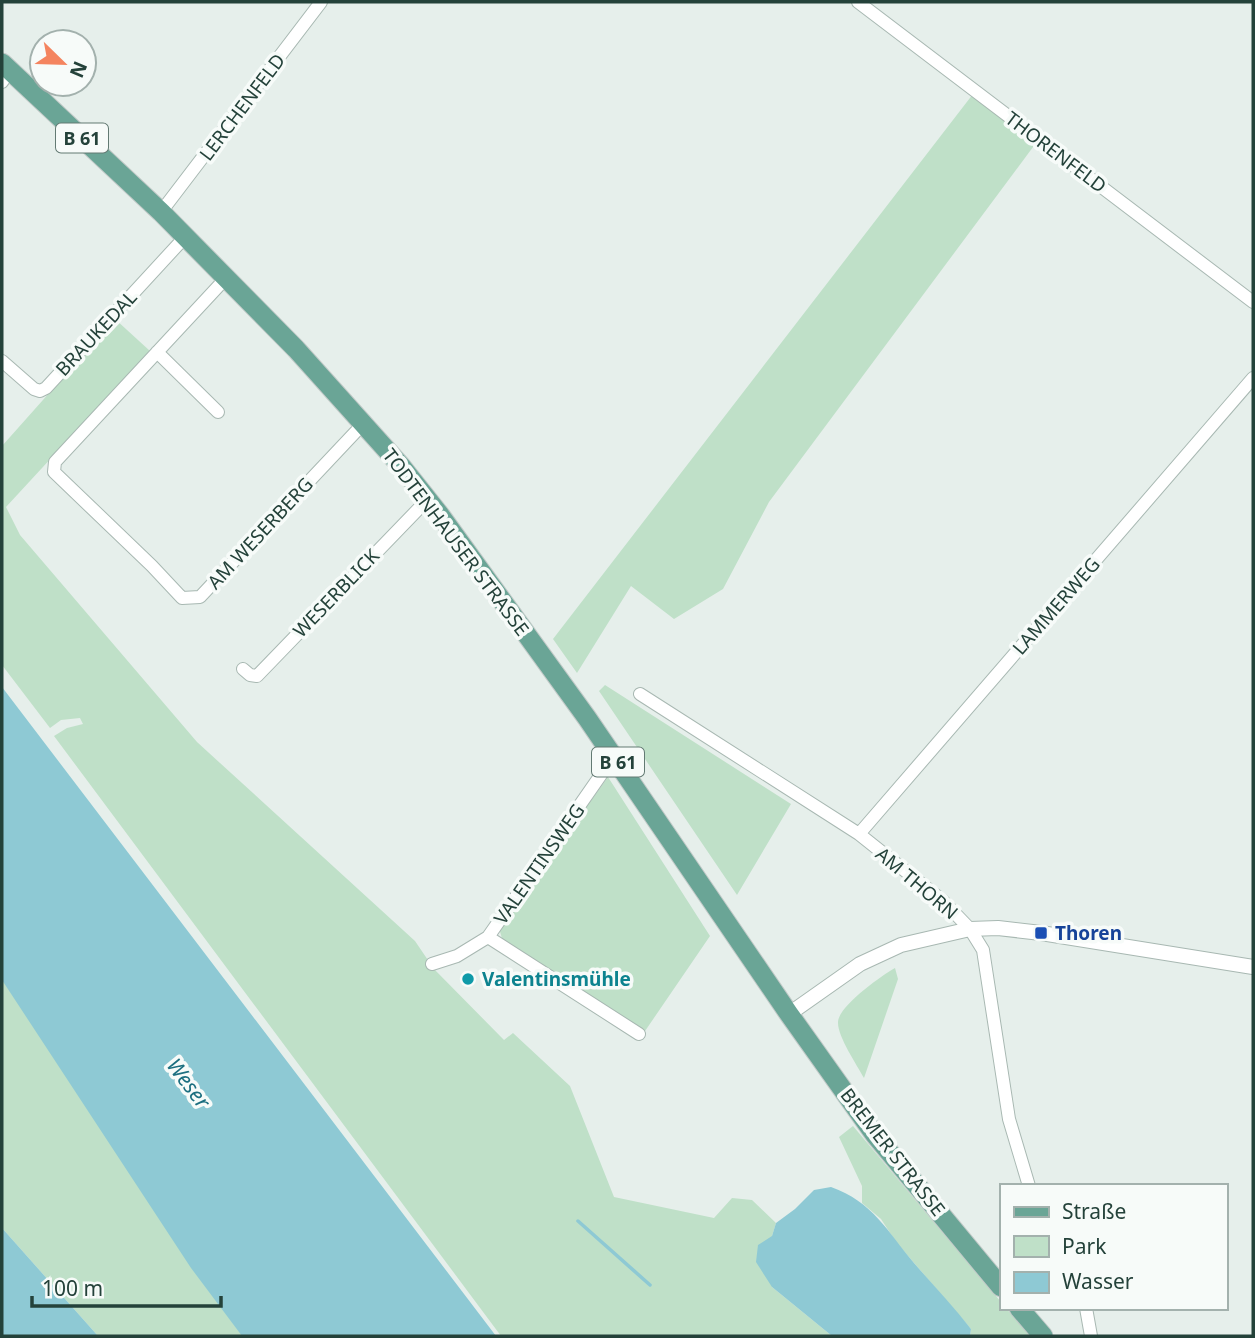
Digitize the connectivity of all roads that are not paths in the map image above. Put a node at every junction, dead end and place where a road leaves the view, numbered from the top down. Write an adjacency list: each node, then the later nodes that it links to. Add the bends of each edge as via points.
1 (321, 2): 4 (street, LERCHENFELD)
2 (858, 2): 7 (street, THORENFELD)
3 (4, 72): 4 (main road, TODTENHAUSER STRASSE / B 61)
4 (161, 212): 5 (main road, TODTENHAUSER STRASSE / B 61)
5 (185, 237): 6 (main road, TODTENHAUSER STRASSE / B 61); 9 (street, BRAUKEDAL, via 46,388 34,389)
6 (226, 278): 8 (street); 12 (main road, TODTENHAUSER STRASSE / B 61)
7 (1253, 302)
8 (157, 352): 11 (street); 12 (street, AM WESERBERG, via 53,467 182,598 200,597)
9 (2, 361)
10 (1253, 378): 17 (street, LAMMERWEG)
11 (218, 412)
12 (363, 424): 13 (main road, TODTENHAUSER STRASSE / B 61)
13 (428, 499): 14 (street, WESERBLICK, via 257,676); 16 (main road, TODTENHAUSER STRASSE / B 61)
14 (243, 669)
15 (640, 694): 17 (street, AM THORN)
16 (614, 756): 19 (street, VALENTINSWEG); 22 (main road, TODTENHAUSER STRASSE / B 61)
17 (859, 834): 18 (street, AM THORN, via 943,901)
18 (970, 929): 21 (street, via 1041,933); 22 (street, via 901,945 860,964); 24 (street, AM THORN, via 983,950 1009,1119)
19 (488, 936): 20 (street, VALENTINSWEG, via 457,956); 23 (street, VALENTINSWEG)
20 (432, 964)
21 (1253, 967)
22 (789, 1014): 25 (main road, BREMER STRASSE / B 61, via 876,1135)
23 (639, 1034)
24 (1028, 1184)
25 (1000, 1286)
26 (1021, 1310): 28 (main road)
27 (1086, 1310): 29 (street)
28 (1043, 1336)
29 (1091, 1336)

